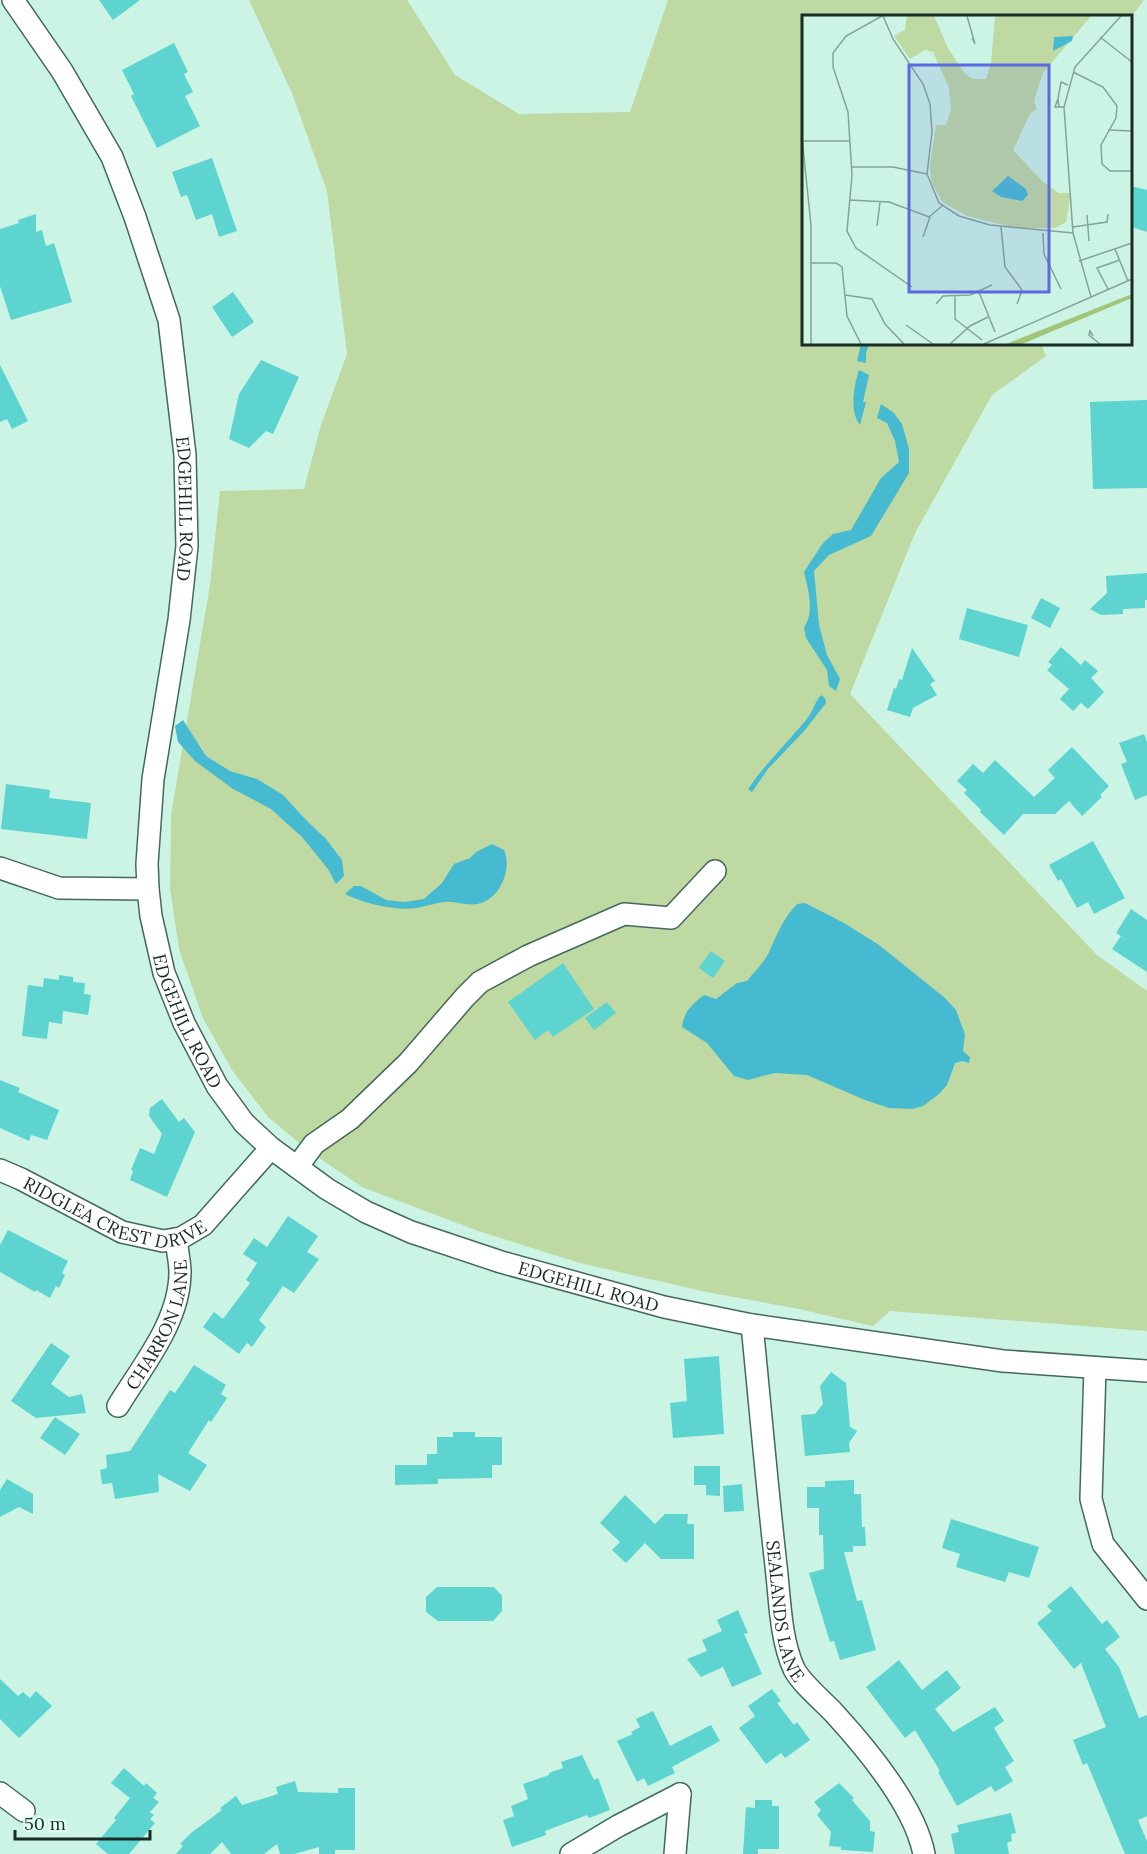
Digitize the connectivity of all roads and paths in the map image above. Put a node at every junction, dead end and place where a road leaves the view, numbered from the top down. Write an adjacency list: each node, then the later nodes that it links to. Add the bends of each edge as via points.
1 (13, 0): 4 (street, EDGEHILL ROAD, via 62,71 112,157 169,320 185,455 187,546 153,779)
2 (0, 868): 4 (street, via 59,888)
3 (716, 871): 6 (street, via 671,918 624,914 528,956 480,982 408,1063 350,1119 315,1144)
4 (148, 889): 5 (street, EDGEHILL ROAD, via 150,916 164,973 184,1023 217,1086 244,1123)
5 (271, 1148): 6 (street, EDGEHILL ROAD); 8 (street, RIDGLEA CREST DRIVE, via 203,1225)
6 (297, 1167): 9 (street, EDGEHILL ROAD, via 366,1212 411,1232 501,1262 664,1307)
7 (0, 1170): 8 (street, RIDGLEA CREST DRIVE, via 122,1232 163,1241)
8 (176, 1239): 12 (street, CHARRON LANE, via 180,1272 174,1304 166,1327)
9 (752, 1325): 10 (street, EDGEHILL ROAD, via 1003,1361); 18 (street, SEALANDS LANE, via 788,1653 795,1671 847,1727 891,1784 921,1838)
10 (1095, 1368): 11 (street, EDGEHILL ROAD); 13 (street, via 1091,1499 1103,1544)
11 (1147, 1371)
12 (118, 1406)
13 (1147, 1599)
14 (0, 1793): 15 (street)
15 (24, 1811)
16 (571, 1854): 17 (street, via 680,1794)
17 (675, 1854)
18 (924, 1854)

